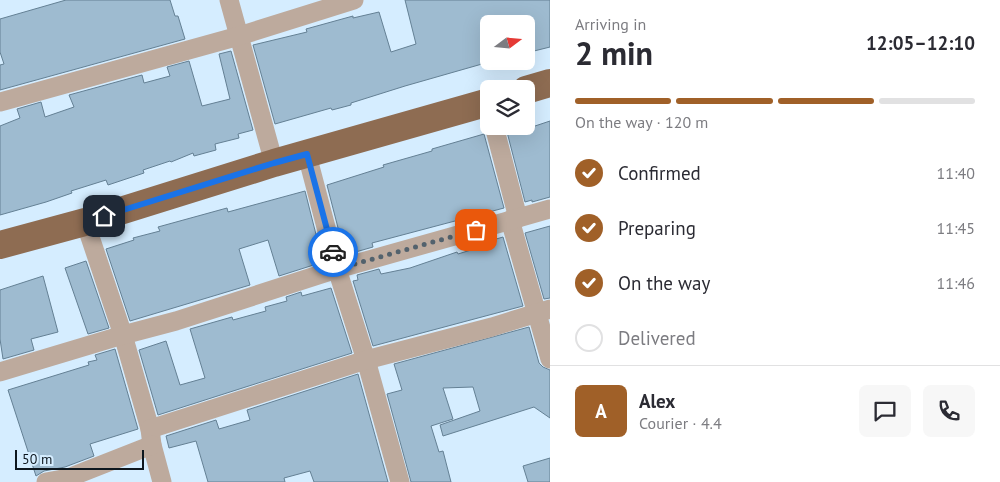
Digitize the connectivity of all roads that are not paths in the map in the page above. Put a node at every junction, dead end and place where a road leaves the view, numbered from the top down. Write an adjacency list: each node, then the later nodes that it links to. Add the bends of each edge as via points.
1 (229, 0): 3 (street)
2 (354, 0): 3 (street)
3 (239, 36): 6 (street); 10 (street)
4 (550, 83): 5 (highway)
5 (535, 87)
6 (0, 102)
7 (480, 111): 9 (highway)
8 (496, 135): 12 (street)
9 (307, 154): 10 (highway); 15 (street)
10 (274, 163): 13 (highway)
11 (550, 209): 12 (street)
12 (514, 219): 15 (street); 16 (street)
13 (85, 222): 14 (highway); 17 (street)
14 (0, 245)
15 (337, 269): 17 (street); 19 (street)
16 (543, 311): 18 (street); 19 (street)
17 (123, 335): 20 (street); 21 (street)
18 (550, 359)
19 (366, 360): 21 (street); 25 (street)
20 (0, 372)
21 (151, 437): 22 (street); 24 (street)
22 (69, 480): 23 (street)
23 (46, 482)
24 (162, 482)
25 (400, 482)

